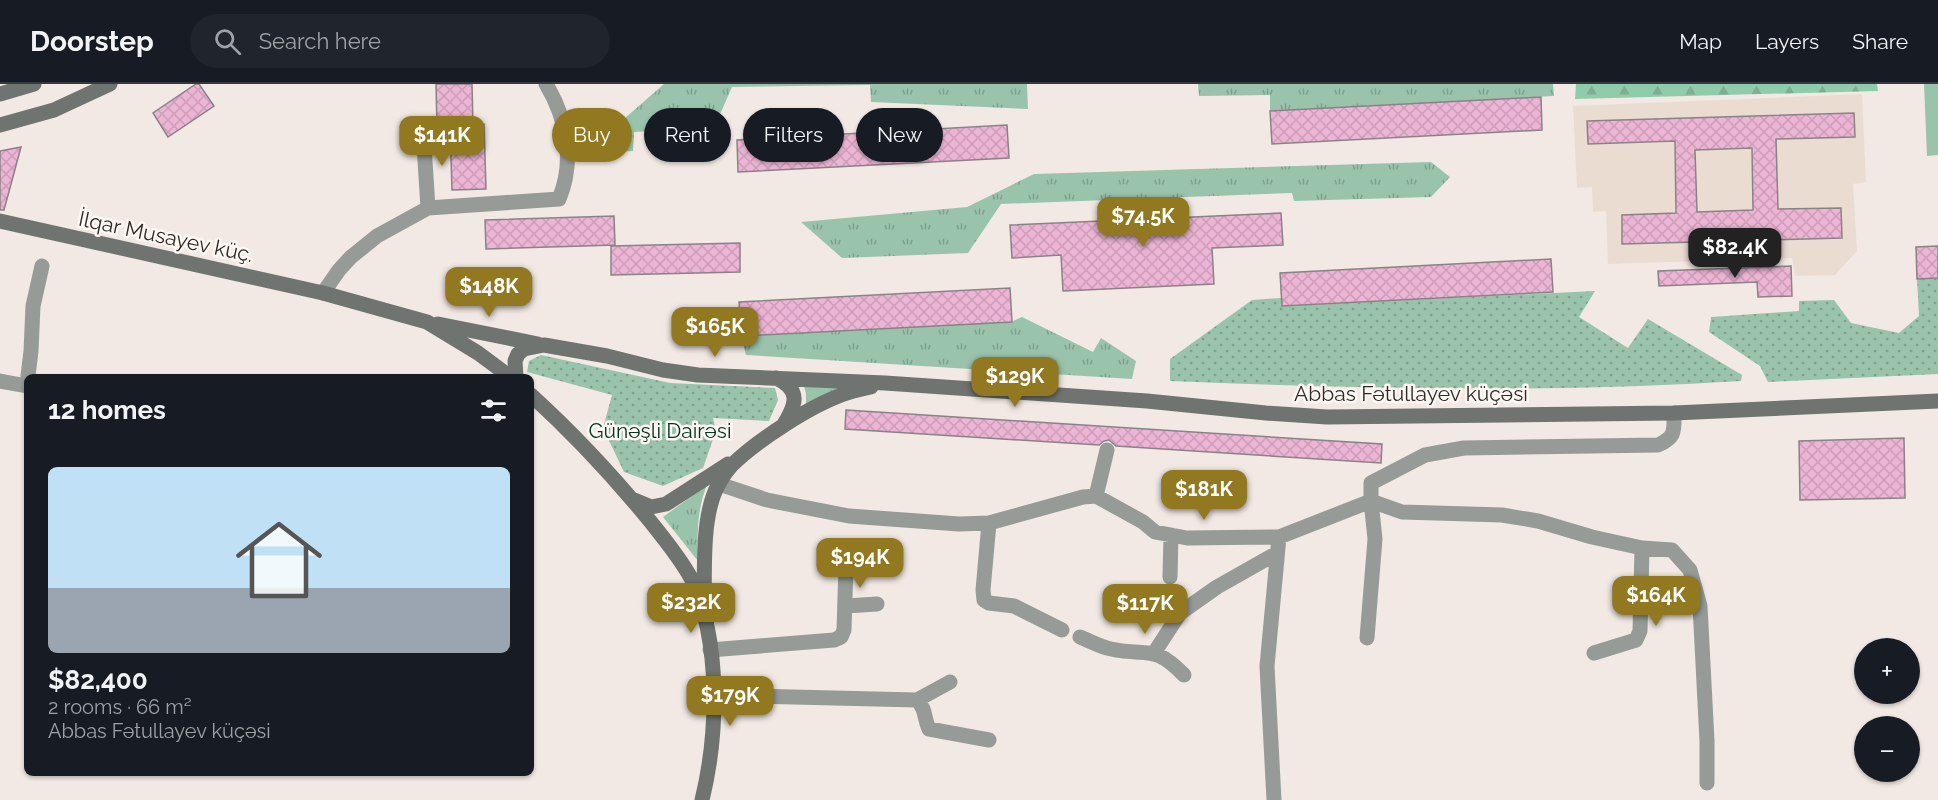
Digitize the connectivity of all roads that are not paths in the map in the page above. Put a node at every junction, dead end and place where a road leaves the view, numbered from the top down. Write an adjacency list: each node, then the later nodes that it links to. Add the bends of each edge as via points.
1 (34, 84): 4 (main road)
2 (110, 84): 5 (main road, via 54,110)
3 (546, 84): 7 (street, via 563,117 566,139 567,175 559,199)
4 (0, 93)
5 (0, 125)
6 (423, 129): 7 (street)
7 (428, 208): 10 (street, via 377,236 351,257)
8 (0, 221): 10 (main road, İlqar Musayev küç.)
9 (42, 266): 13 (street, via 32,313)
10 (323, 293): 11 (main road, İlqar Musayev küç.)
11 (427, 322): 12 (main road, Abbas Fətullayev küçəsi); 14 (main road)
12 (544, 345): 15 (main road, via 518,354); 16 (main road, Abbas Fətullayev küçəsi, via 698,375)
13 (28, 374)
14 (506, 374)
15 (516, 374)
16 (774, 377): 18 (main road, Abbas Fətullayev küçəsi); 23 (main road, via 790,386 794,394 792,411)
17 (0, 381): 19 (street)
18 (885, 383): 22 (main road, Abbas Fətullayev küçəsi, via 1327,417); 23 (main road, via 843,394)
19 (24, 385)
20 (534, 398): 28 (main road)
21 (1938, 400): 22 (main road, Abbas Fətullayev küçəsi)
22 (1674, 413): 29 (street, via 1674,433 1658,445 1464,448 1425,455 1371,483)
23 (782, 428): 25 (main road)
24 (1107, 450): 27 (street)
25 (746, 453): 26 (main road); 28 (main road, via 666,504 651,507)
26 (719, 484): 30 (street, via 767,500 849,516); 38 (main road, via 708,528)
27 (1096, 496): 30 (street); 31 (street, via 1155,532)
28 (631, 498): 38 (main road, via 682,563)
29 (1371, 501): 32 (street); 33 (street, via 1402,512 1502,515 1538,521); 41 (street, via 1375,539)
30 (989, 523): 39 (street, via 984,600 1014,606)
31 (1171, 535): 32 (street); 35 (street)
32 (1278, 545): 43 (street, via 1180,613); 52 (street, via 1267,666)
33 (1642, 548): 44 (street, via 1640,631 1636,640); 50 (street, via 1672,550 1690,570 1700,606)
34 (846, 565): 37 (street)
35 (1170, 577)
36 (877, 604): 37 (street)
37 (846, 606): 42 (street, via 844,630 834,640)
38 (704, 613): 42 (main road)
39 (1062, 630)
40 (1080, 637): 43 (street, via 1111,649)
41 (1367, 638)
42 (710, 650): 47 (main road)
43 (1154, 653): 45 (street, via 1170,661)
44 (1594, 653)
45 (1184, 675)
46 (950, 682): 48 (street)
47 (714, 695): 48 (street); 51 (main road, via 713,741)
48 (916, 700): 49 (street, via 925,708 929,729)
49 (989, 740)
50 (1707, 783)
51 (702, 800)
52 (1274, 800)

